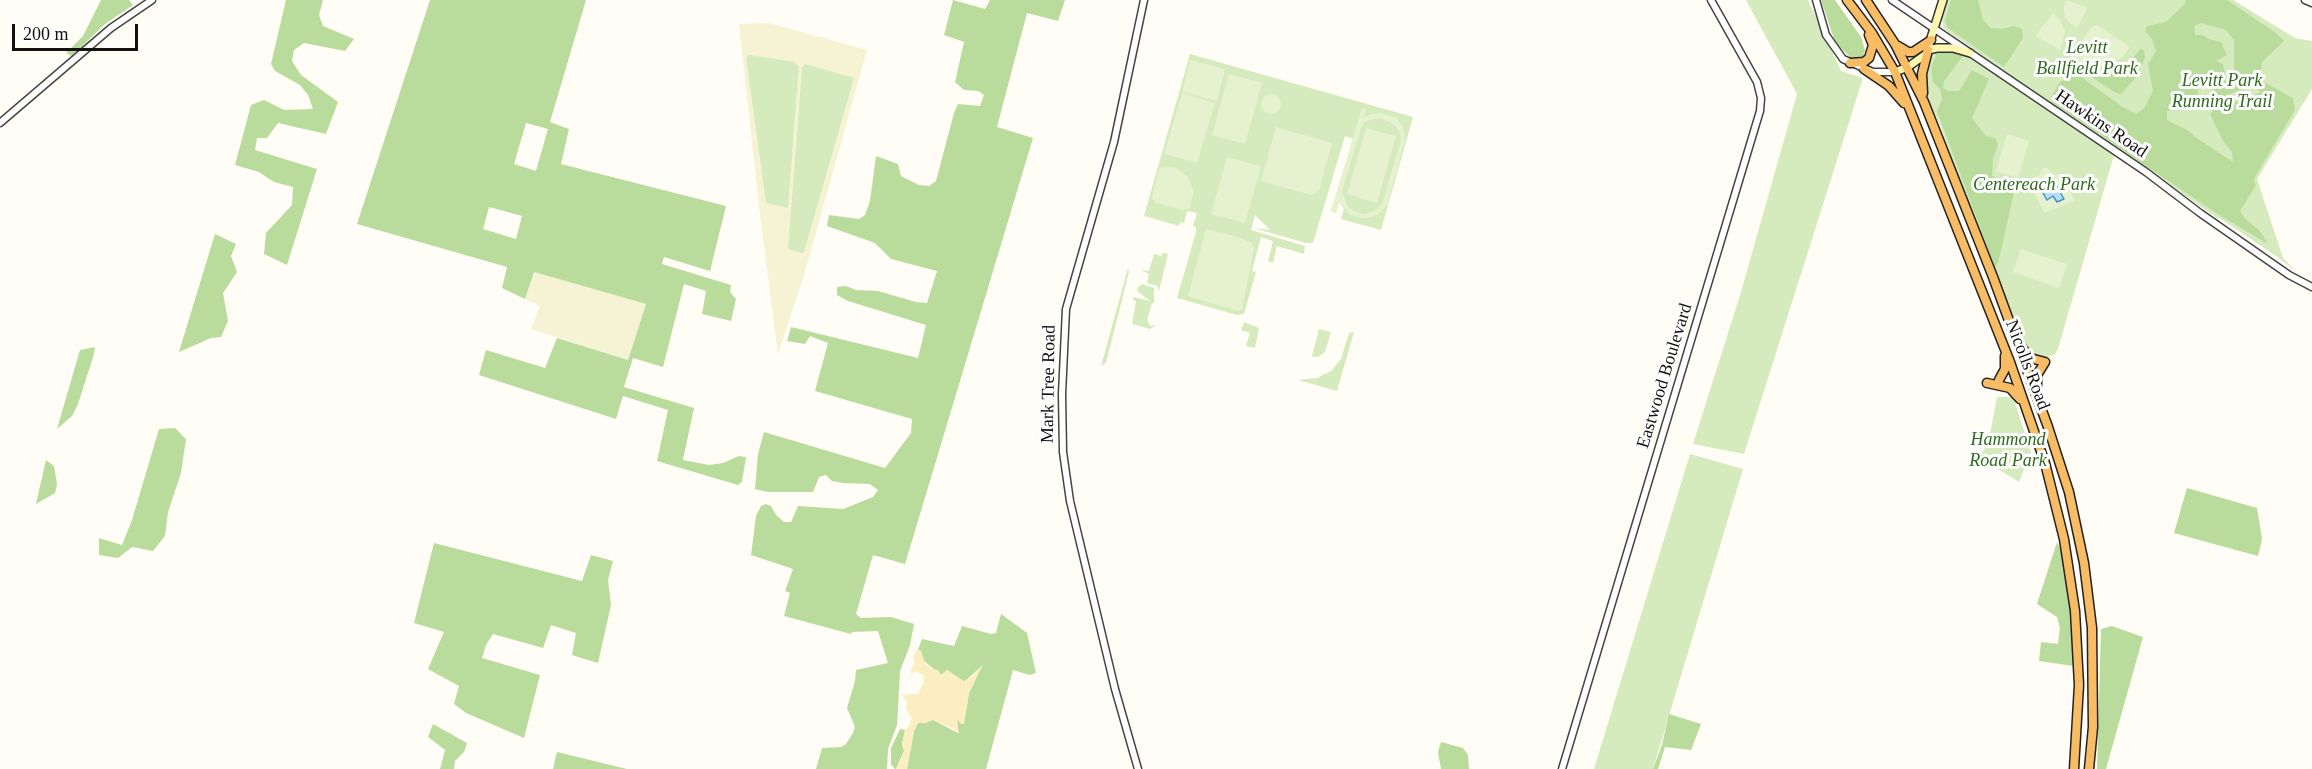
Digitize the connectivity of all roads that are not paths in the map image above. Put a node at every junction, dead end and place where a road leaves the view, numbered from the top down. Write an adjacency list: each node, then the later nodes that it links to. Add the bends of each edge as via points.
1 (152, 0): 23 (street, via 111,28)
2 (1144, 0): 31 (street, Mark Tree Road, via 1114,142 1066,309 1062,394 1070,501)
3 (1711, 0): 32 (street, Eastwood Boulevard, via 1757,82 1760,111)
4 (1816, 0): 17 (street, via 1826,34 1838,54)
5 (1847, 0): 11 (highway, Nicolls Road)
6 (1866, 0): 14 (highway, Nicolls Road)
7 (1892, 0): 12 (street, Hawkins Road)
8 (1943, 0): 12 (main road)
9 (2305, 0): 10 (street)
10 (2312, 3)
11 (1866, 26): 17 (highway, via 1871,54 1864,62); 20 (highway, Nicolls Road)
12 (1935, 29): 13 (main road); 16 (street, Hawkins Road)
13 (1931, 40): 14 (highway, via 1913,52); 15 (main road)
14 (1895, 44): 18 (highway, Nicolls Road)
15 (1928, 50): 16 (main road, via 1943,47); 18 (main road); 21 (highway, via 1921,82)
16 (1970, 53): 24 (street, Hawkins Road, via 2289,275)
17 (1850, 63): 19 (street)
18 (1908, 67): 20 (main road); 21 (highway, Nicolls Road)
19 (1864, 69): 20 (street); 22 (highway, via 1889,86)
20 (1895, 72): 22 (highway, Nicolls Road)
21 (1924, 102): 25 (highway, Nicolls Road)
22 (1911, 113): 26 (highway, Nicolls Road)
23 (0, 123)
24 (2312, 287)
25 (2013, 332): 29 (highway, Nicolls Road); 29 (highway, via 2027,355 2045,362 2036,381)
26 (2005, 350): 27 (highway, via 2005,369); 30 (highway, Nicolls Road)
27 (1999, 380)
28 (1987, 383): 30 (highway, via 2010,388)
29 (2038, 402): 34 (highway, Nicolls Road, via 2069,492 2084,563 2094,675)
30 (2029, 413): 33 (highway, Nicolls Road, via 2056,502 2073,591 2079,685)
31 (1138, 769)
32 (1562, 769)
33 (2074, 769)
34 (2089, 769)

